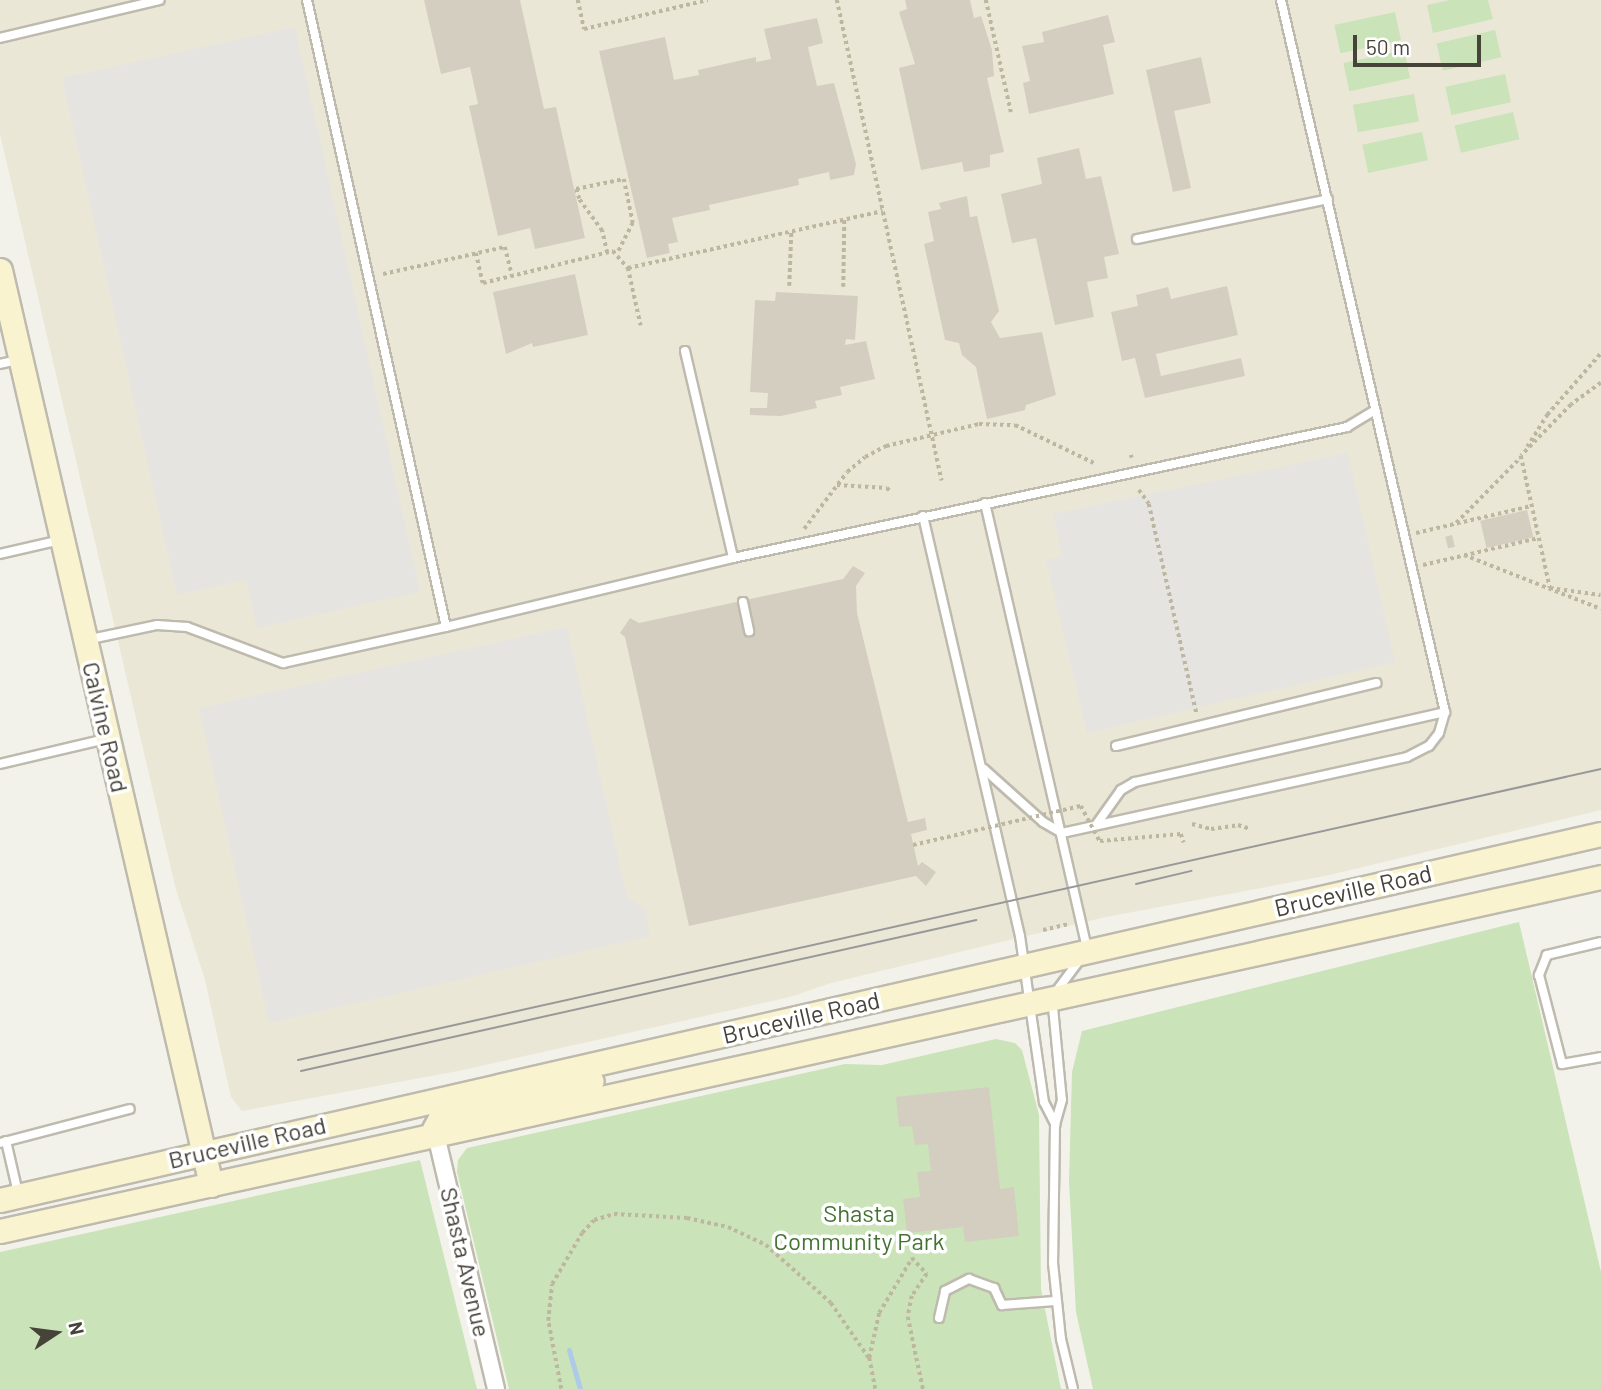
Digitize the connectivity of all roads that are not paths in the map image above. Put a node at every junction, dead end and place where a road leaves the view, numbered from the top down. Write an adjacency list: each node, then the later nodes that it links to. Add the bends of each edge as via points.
1 (160, 0): 4 (lane)
2 (307, 0): 17 (lane)
3 (1282, 0): 5 (lane)
4 (0, 38)
5 (1328, 199): 6 (lane); 10 (lane)
6 (1137, 239)
7 (0, 270): 9 (main road, Calvine Road)
8 (685, 351): 15 (lane)
9 (10, 362): 13 (main road, Calvine Road)
10 (1375, 410): 11 (lane, via 1347,427); 21 (lane)
11 (985, 503): 12 (lane); 27 (lane)
12 (923, 516): 15 (lane); 25 (lane)
13 (63, 539): 14 (lane); 19 (main road, Calvine Road)
14 (0, 554)
15 (733, 558): 17 (lane)
16 (743, 602): 18 (lane)
17 (446, 627): 19 (lane, via 283,663 187,627 157,625)
18 (749, 631)
19 (86, 640): 22 (main road, Calvine Road)
20 (1377, 683): 23 (lane)
21 (1445, 712): 26 (lane, via 1135,782 1121,790); 26 (lane, via 1439,733 1429,746 1407,757)
22 (110, 739): 24 (lane); 41 (main road, Calvine Road)
23 (1116, 746)
24 (0, 764)
25 (984, 769): 27 (lane, via 1043,822); 32 (lane)
26 (1096, 825): 27 (lane)
27 (1062, 833): 31 (lane)
28 (1601, 834): 31 (main road, Bruceville Road)
29 (1601, 877): 33 (main road, Bruceville Road)
30 (1601, 942): 35 (lane, via 1547,955 1539,975 1562,1064)
31 (1087, 950): 32 (main road, Bruceville Road); 33 (lane)
32 (1025, 964): 34 (lane); 36 (main road, Bruceville Road)
33 (1052, 998): 34 (main road, Bruceville Road); 38 (lane, via 1062,1100)
34 (1028, 1003): 38 (lane, via 1044,1102); 39 (main road, Bruceville Road)
35 (1601, 1057)
36 (622, 1059): 39 (main road, via 604,1076 586,1083 440,1118 434,1128); 41 (main road, Bruceville Road)
37 (130, 1109): 40 (lane)
38 (1055, 1124): 45 (lane)
39 (436, 1135): 42 (main road, Bruceville Road); 47 (street, Shasta Avenue)
40 (3, 1142): 43 (lane)
41 (203, 1151): 42 (main road, Calvine Road); 43 (main road, Bruceville Road)
42 (211, 1185): 44 (main road, Bruceville Road)
43 (10, 1198)
44 (0, 1231)
45 (1055, 1301): 46 (lane, via 1002,1305 994,1289 969,1279 945,1291); 48 (lane)
46 (939, 1318)
47 (496, 1389)
48 (1073, 1389)

